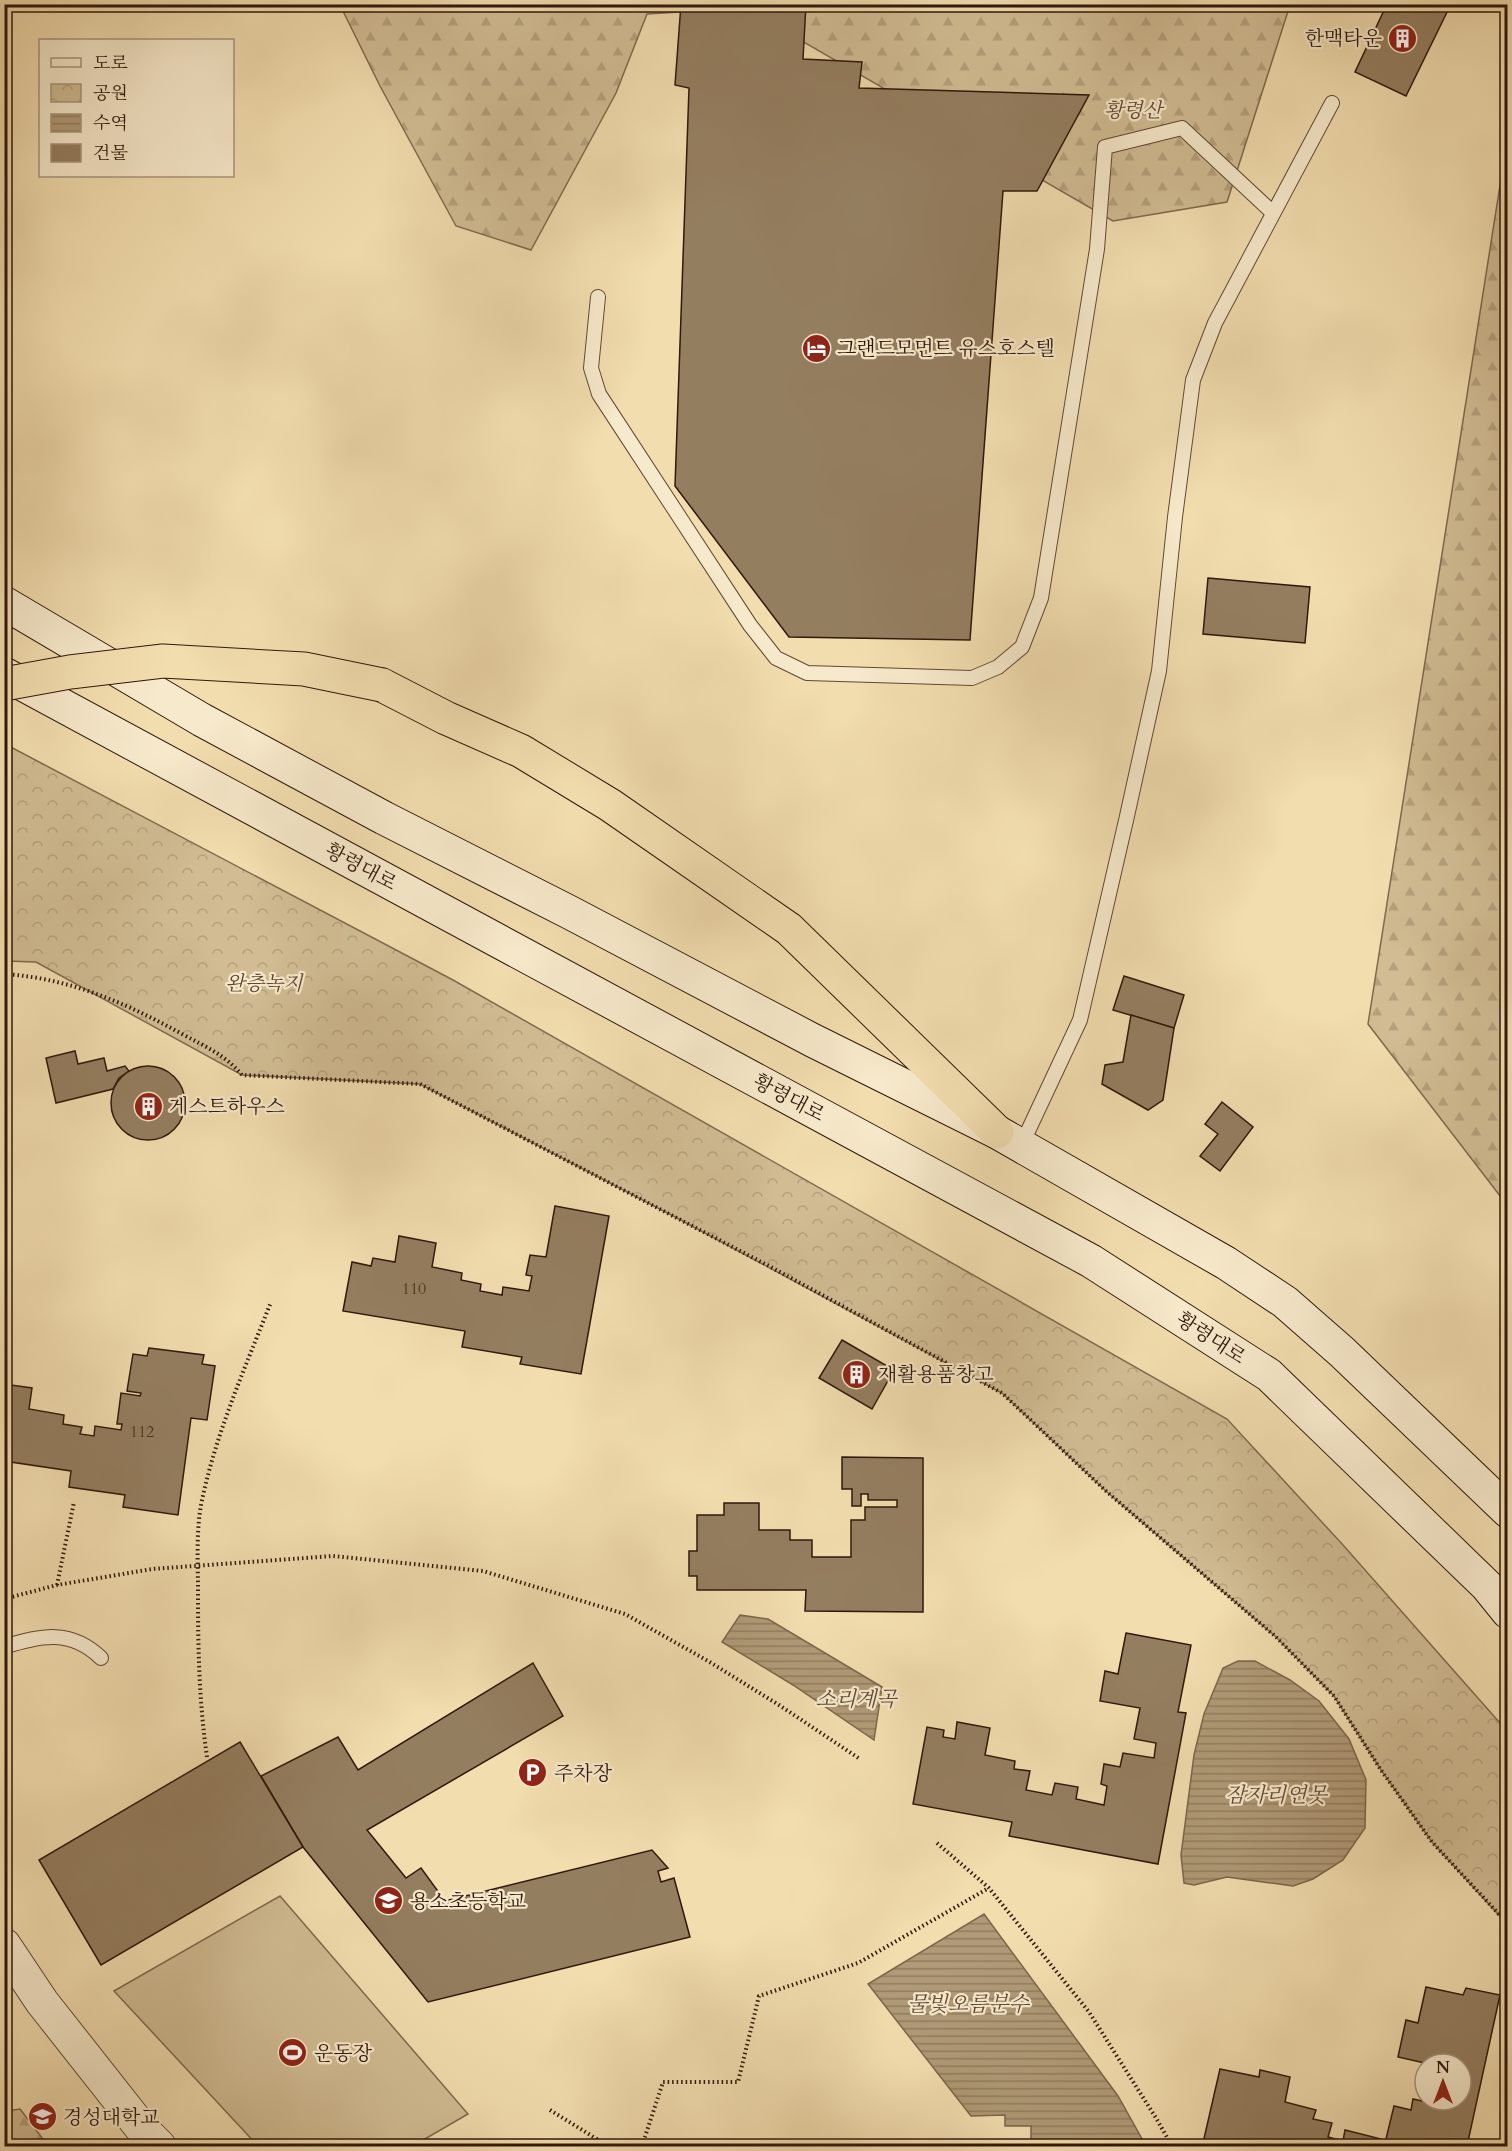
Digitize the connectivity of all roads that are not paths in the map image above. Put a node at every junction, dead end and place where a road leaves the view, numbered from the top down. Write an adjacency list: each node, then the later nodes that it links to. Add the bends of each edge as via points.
1 (1332, 103): 2 (lane)
2 (1273, 213): 3 (lane, via 1182,128 1105,147 1097,249 1041,598 1022,647 998,667 972,678 807,673 776,658 750,625 598,394 591,368); 7 (lane, via 1215,323 1193,380 1159,671 1080,1020)
3 (598, 297)
4 (4, 603): 7 (main road, via 202,720 344,796)
5 (4, 674): 9 (main road, 황령대로, via 1091,1261 1269,1376 1486,1586)
6 (4, 684): 7 (highway, bridge, via 163,661 304,669 382,685 521,751 610,805 789,929)
7 (1009, 1139): 8 (main road, via 1226,1263 1285,1302)
8 (1508, 1511)
9 (1508, 1612)
10 (4, 1647): 11 (lane, via 49,1637 71,1639 90,1647)
11 (101, 1658)
12 (4, 1945): 13 (main road, via 42,2002)
13 (159, 2146)

